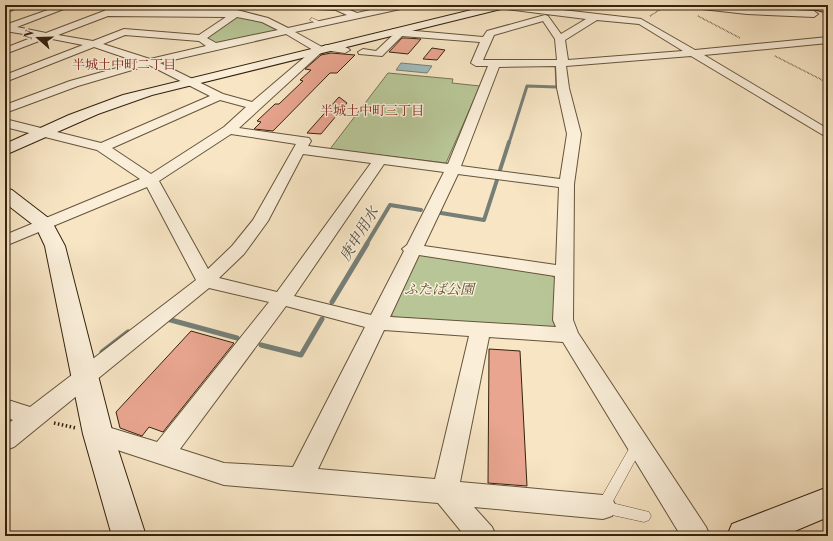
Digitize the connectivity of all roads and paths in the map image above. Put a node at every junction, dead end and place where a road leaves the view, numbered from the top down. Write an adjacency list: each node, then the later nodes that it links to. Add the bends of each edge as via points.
1 (20, 5): 16 (street)
2 (70, 5): 25 (street)
3 (119, 5): 18 (street)
4 (170, 5): 19 (street)
5 (248, 5): 21 (street)
6 (292, 5): 14 (street)
7 (405, 5): 23 (street)
8 (498, 5): 9 (street)
9 (504, 5): 17 (street); 28 (street)
10 (667, 5): 24 (path)
11 (693, 5): 15 (street, via 747,12)
12 (740, 5): 13 (street, via 762,9)
13 (772, 5)
14 (339, 7): 23 (street)
15 (813, 7): 20 (street)
16 (5, 10)
17 (545, 11): 22 (street); 31 (street); 32 (street, via 490,33)
18 (107, 13): 19 (street); 29 (street)
19 (156, 13): 21 (street); 27 (street)
20 (828, 13)
21 (236, 14): 26 (street, via 265,20); 30 (street)
22 (594, 15): 24 (street); 31 (street)
23 (356, 16): 26 (street, via 317,21)
24 (641, 22): 40 (street)
25 (5, 28): 29 (street)
26 (287, 31): 35 (street); 36 (street)
27 (124, 32): 30 (street); 34 (street)
28 (398, 32): 32 (street); 36 (street); 39 (street, via 378,54)
29 (47, 36): 34 (street); 38 (street)
30 (201, 38): 35 (street)
31 (560, 39): 43 (street)
32 (486, 40): 42 (street, via 476,62)
33 (828, 40): 40 (street)
34 (94, 44): 41 (street); 44 (street)
35 (215, 47): 41 (street)
36 (322, 49): 37 (street); 45 (street); 47 (street)
37 (345, 50)
38 (5, 51)
39 (363, 52)
40 (693, 52): 43 (street); 50 (street)
41 (150, 62): 45 (street); 48 (street, via 43,92)
42 (495, 63): 43 (street); 59 (street)
43 (562, 64): 61 (street, via 563,88 574,134)
44 (5, 79)
45 (191, 81): 46 (street); 53 (street, via 115,101)
46 (219, 96): 47 (street); 55 (street)
47 (254, 106): 52 (street)
48 (5, 109)
49 (828, 118): 50 (street)
50 (807, 121): 54 (street)
51 (5, 123): 53 (street)
52 (229, 130): 56 (street, via 304,141); 60 (street)
53 (43, 132): 55 (street); 57 (street)
54 (828, 134)
55 (102, 147): 60 (street)
56 (299, 149): 58 (street); 67 (street, via 260,221 238,250)
57 (5, 150)
58 (380, 160): 59 (street); 68 (street)
59 (453, 169): 61 (street); 65 (street)
60 (151, 180): 63 (street); 67 (street)
61 (567, 184): 66 (street)
62 (5, 194): 63 (street)
63 (44, 224): 64 (street); 72 (street, via 55,246)
64 (5, 240)
65 (412, 249): 66 (street); 69 (street)
66 (563, 272): 71 (street, via 563,320)
67 (206, 280): 68 (street); 72 (street)
68 (282, 299): 69 (street); 78 (street)
69 (377, 323): 70 (street); 79 (street)
70 (480, 330): 71 (street); 80 (street)
71 (569, 335): 77 (street)
72 (84, 376): 74 (street); 75 (street)
73 (5, 408): 74 (street)
74 (33, 418): 75 (path); 76 (street)
75 (98, 434): 78 (street); 84 (street)
76 (5, 440)
77 (638, 444): 82 (lane); 86 (street)
78 (162, 454): 79 (street, via 224,474)
79 (300, 479): 80 (street)
80 (445, 492): 82 (street); 85 (street)
81 (828, 502): 87 (street)
82 (603, 507): 83 (lane)
83 (644, 516)
84 (129, 536)
85 (482, 536)
86 (696, 536)
87 (744, 536)

